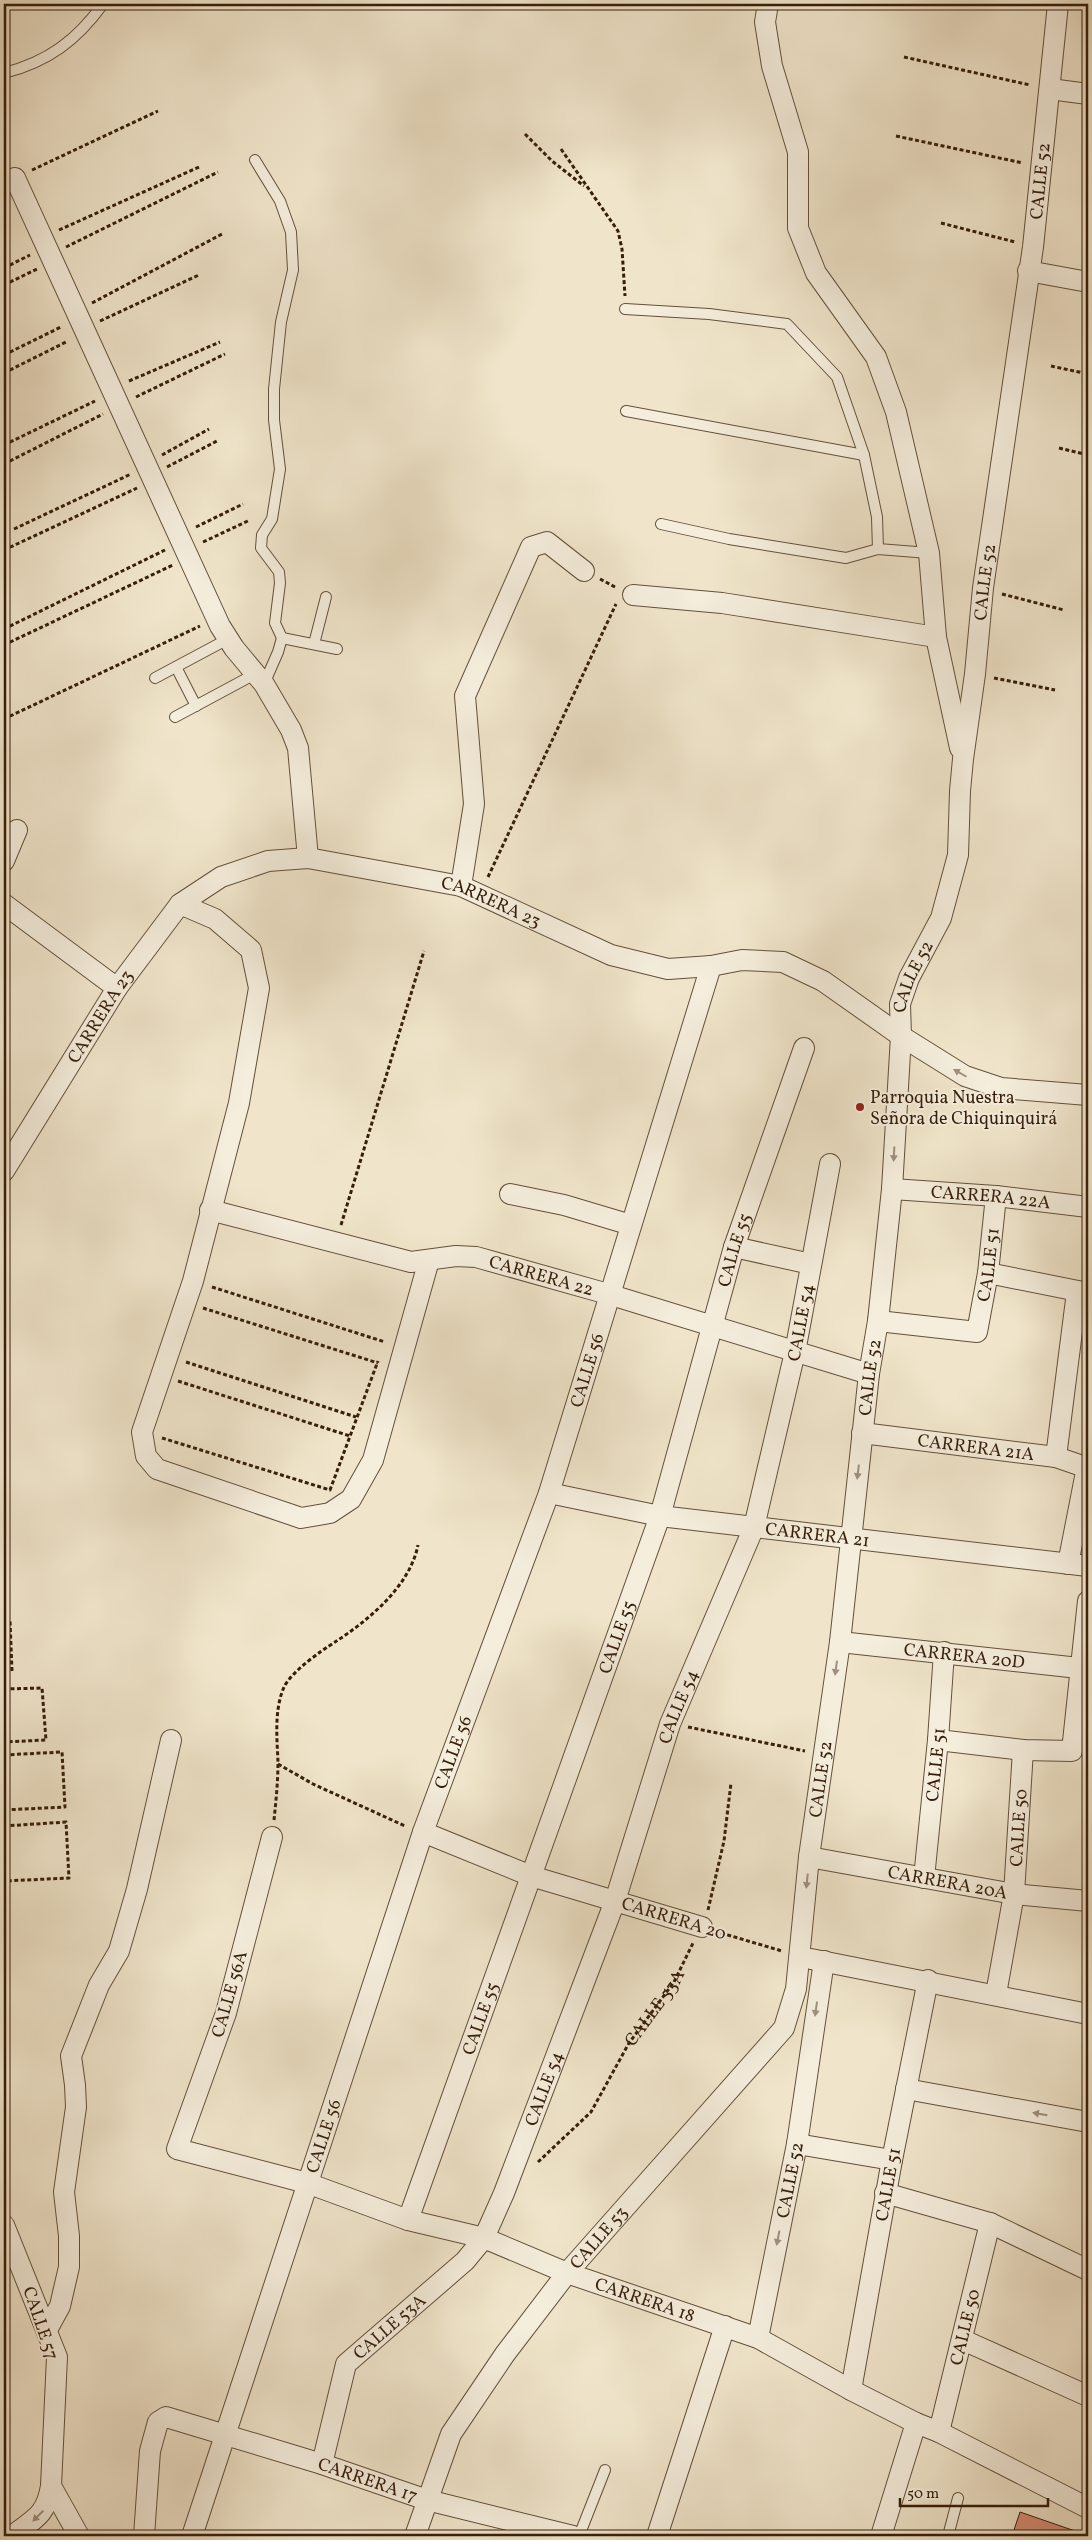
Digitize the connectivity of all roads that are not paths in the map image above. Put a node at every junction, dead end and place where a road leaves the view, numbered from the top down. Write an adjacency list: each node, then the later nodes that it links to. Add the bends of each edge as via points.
1 (103, 4): 4 (lane, via 89,24 62,49)
2 (768, 4): 16 (street, via 765,22 772,66 798,152 798,228 816,274 876,357 896,412)
3 (1058, 4): 5 (street, CALLE 52)
4 (4, 73)
5 (1050, 89): 6 (street); 9 (street, CALLE 52)
6 (1088, 94)
7 (255, 160): 21 (lane, via 280,201 291,232 293,270 281,322 274,389 280,469 272,519 262,535 261,548 279,572 275,623)
8 (10, 181): 22 (street, via 48,250 182,547)
9 (1028, 271): 10 (street); 30 (street, CALLE 52, via 983,588)
10 (1088, 282)
11 (625, 309): 13 (lane, via 709,314 787,324 838,377)
12 (626, 411): 13 (lane)
13 (864, 455): 15 (lane, via 877,517)
14 (661, 524): 15 (lane, via 728,539 846,558)
15 (878, 549): 16 (lane)
16 (929, 553): 20 (street)
17 (584, 571): 34 (street, via 547,542 531,547 465,696 474,804)
18 (326, 597): 23 (lane)
19 (626, 597): 20 (street, via 722,603)
20 (936, 636): 30 (street)
21 (282, 638): 23 (lane); 27 (lane, via 278,652)
22 (228, 639): 25 (lane); 27 (street)
23 (314, 644): 24 (lane)
24 (337, 649)
25 (176, 667): 26 (lane); 28 (lane)
26 (155, 678)
27 (261, 678): 28 (lane); 32 (street, via 298,748)
28 (196, 706): 29 (lane)
29 (175, 717)
30 (963, 759): 39 (street, CALLE 52, via 958,855 941,918 909,978 900,1004)
31 (17, 830): 33 (street)
32 (308, 858): 34 (street, CARRERA 23); 36 (street, CARRERA 23, via 268,860 244,867 221,877)
33 (4, 861)
34 (461, 886): 37 (street, CARRERA 23, via 611,955 668,968)
35 (4, 904): 38 (street)
36 (180, 904): 38 (street, CARRERA 23); 48 (street, via 215,919 251,950 259,988 239,1103)
37 (711, 966): 39 (street, CARRERA 23, via 742,960 783,962 823,981); 49 (street, CALLE 56)
38 (117, 988): 43 (street, CARRERA 23)
39 (901, 1036): 41 (street, CARRERA 23, one-way to 39, via 1001,1088 965,1076); 44 (street, CALLE 52, one-way to 44)
40 (804, 1048): 50 (street, CALLE 55)
41 (1088, 1095)
42 (830, 1164): 52 (street, CALLE 54)
43 (4, 1171)
44 (892, 1188): 46 (street, CARRERA 22A); 56 (street, CALLE 52)
45 (510, 1194): 49 (street, via 564,1205)
46 (996, 1196): 47 (street, CARRERA 22A); 53 (street, CALLE 51)
47 (1088, 1207)
48 (210, 1210): 51 (street, CARRERA 22, via 411,1262); 51 (street, via 193,1281 142,1432 146,1456 157,1469 301,1518 330,1514 351,1499 373,1460)
49 (631, 1225): 55 (street, CALLE 56)
50 (734, 1247): 52 (street); 57 (street, CALLE 55)
51 (429, 1260): 55 (street, CARRERA 22, via 476,1257)
52 (811, 1264): 58 (street, CALLE 54)
53 (988, 1274): 54 (street); 56 (street, CALLE 51, via 977,1332)
54 (1083, 1293): 61 (street)
55 (608, 1294): 57 (street, CARRERA 22); 63 (street, CALLE 56)
56 (878, 1321): 59 (street, CALLE 52)
57 (712, 1327): 58 (street, CARRERA 22); 64 (street, CALLE 55)
58 (795, 1352): 59 (street, CARRERA 22); 65 (street, CALLE 54)
59 (869, 1374): 60 (street, CALLE 52)
60 (862, 1433): 61 (street, CARRERA 21A); 66 (street, CALLE 52, one-way to 66)
61 (1056, 1457): 62 (street, CARRERA 21A)
62 (1088, 1468): 67 (street)
63 (549, 1493): 64 (street, CARRERA 21); 76 (street, CALLE 56)
64 (660, 1516): 65 (street, CARRERA 21); 79 (street, CALLE 55)
65 (754, 1526): 66 (street, CARRERA 21); 82 (street, CALLE 54, via 670,1724)
66 (850, 1539): 67 (street, CARRERA 21); 70 (street, CALLE 52)
67 (1068, 1564): 68 (street, CARRERA 21)
68 (1088, 1566)
69 (1088, 1601): 72 (street)
70 (840, 1642): 71 (street, CARRERA 20D); 78 (street, CALLE 52, one-way to 78)
71 (944, 1652): 72 (street, CARRERA 20D); 74 (street, CALLE 51)
72 (1084, 1669): 75 (street, via 1072,1751)
73 (171, 1740): 104 (street, via 137,1889 119,1951 99,1985 71,2056 76,2107 64,2192 69,2267 60,2306)
74 (938, 1740): 75 (street); 80 (street, CALLE 51)
75 (1023, 1750): 81 (street, CALLE 50)
76 (423, 1832): 79 (street, CARRERA 20); 95 (street, CALLE 56)
77 (272, 1838): 93 (street, CALLE 56A, via 226,2013)
78 (809, 1858): 80 (street, CARRERA 20A); 85 (street, CALLE 52, one-way to 85)
79 (532, 1876): 82 (street, CARRERA 20); 97 (street, CALLE 55)
80 (924, 1878): 81 (street, CARRERA 20A)
81 (1014, 1894): 83 (street, CARRERA 20A); 88 (street, CALLE 50)
82 (615, 1900): 84 (street, CARRERA 20); 100 (street, CALLE 54, via 504,2194)
83 (1088, 1901)
84 (702, 1927)
85 (799, 1956): 86 (street); 102 (street, CALLE 53, via 796,1989 784,2028)
86 (824, 1961): 87 (street); 92 (street, CALLE 52, one-way to 92)
87 (928, 1980): 88 (street); 90 (street, CALLE 51)
88 (996, 1994): 89 (street)
89 (1088, 2014)
90 (906, 2089): 91 (street, one-way to 90); 94 (street, CALLE 51)
91 (1088, 2122)
92 (796, 2144): 94 (street); 105 (street, CALLE 52, one-way to 105)
93 (177, 2149): 95 (street, CARRERA 18)
94 (892, 2160): 96 (street, CALLE 51)
95 (307, 2183): 97 (street, CARRERA 18); 111 (street, CALLE 56)
96 (885, 2193): 98 (street); 107 (street, CALLE 51)
97 (408, 2220): 100 (street, CARRERA 18)
98 (990, 2223): 101 (street); 106 (street, CALLE 50)
99 (4, 2225): 104 (street, CALLE 57)
100 (484, 2238): 102 (street, CARRERA 18); 112 (street, CALLE 53A, via 465,2261 346,2364)
101 (1088, 2270)
102 (567, 2273): 103 (street, CARRERA 18); 116 (street, CALLE 53, via 451,2434)
103 (725, 2326): 105 (street, CARRERA 18); 125 (street)
104 (47, 2330): 114 (street, CALLE 57, via 57,2357)
105 (758, 2338): 107 (street, CARRERA 18)
106 (963, 2340): 108 (street); 110 (street, CALLE 50)
107 (851, 2390): 109 (street, CARRERA 18)
108 (1088, 2396)
109 (916, 2423): 110 (street, CARRERA 18); 126 (street)
110 (939, 2432): 117 (street, CARRERA 18)
111 (226, 2435): 112 (street, CARRERA 17); 120 (street, CARRERA 17, via 166,2416 158,2422 150,2451); 121 (street, CALLE 56)
112 (322, 2464): 116 (street, CARRERA 17)
113 (605, 2470): 124 (lane)
114 (51, 2486): 118 (street, CALLE 57, one-way to 118, via 48,2502 40,2516); 119 (street)
115 (958, 2498): 127 (lane)
116 (427, 2500): 122 (street, CALLE 53); 123 (street, CARRERA 17)
117 (1088, 2508)
118 (12, 2536)
119 (79, 2536)
120 (144, 2536)
121 (192, 2536)
122 (415, 2536)
123 (573, 2536)
124 (579, 2536)
125 (657, 2536)
126 (881, 2536)
127 (948, 2536)

